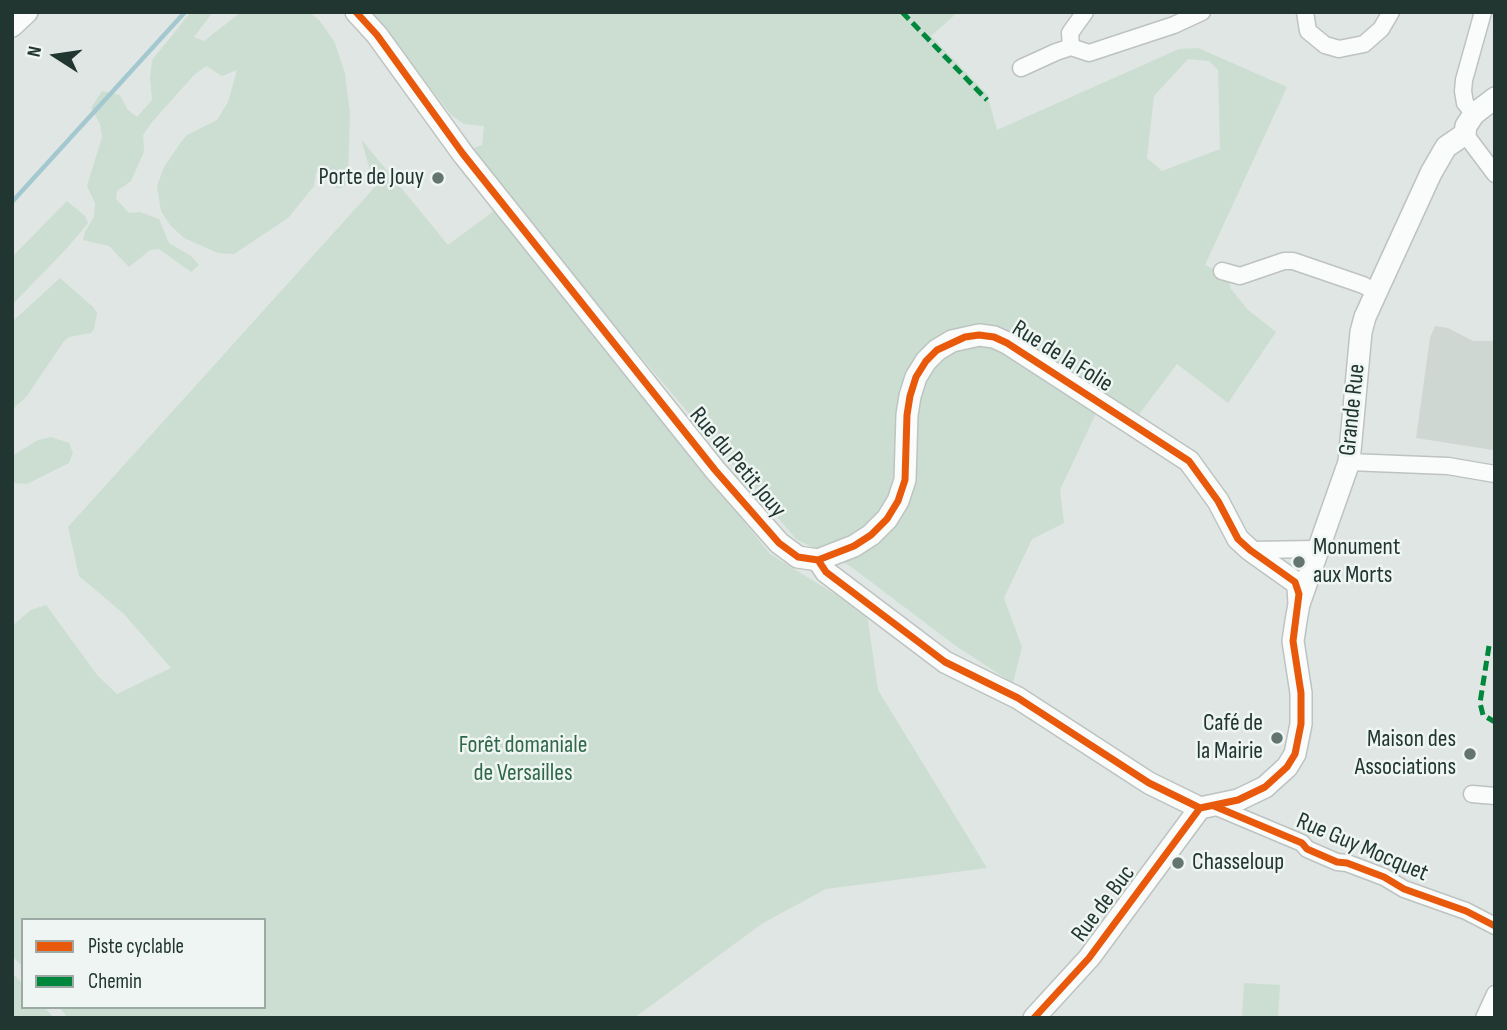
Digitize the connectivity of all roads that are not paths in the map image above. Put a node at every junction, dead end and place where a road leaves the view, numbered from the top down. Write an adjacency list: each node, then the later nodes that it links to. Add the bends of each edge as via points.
1 (27, 12): 8 (street)
2 (356, 12): 21 (street, Rue du Petit Jouy, via 463,154 722,478 779,543 797,556)
3 (1084, 12): 9 (street, via 1070,33)
4 (1202, 12): 9 (street, via 1089,53)
5 (1304, 12): 6 (street, via 1308,31 1325,45 1339,49 1364,44)
6 (1391, 12)
7 (1483, 12): 12 (street, via 1464,80 1465,103)
8 (12, 26)
9 (1071, 47): 10 (street)
10 (1021, 68)
11 (1495, 98): 12 (street, Grande Rue)
12 (1474, 114): 13 (street, Grande Rue)
13 (1465, 134): 14 (street); 16 (street, Grande Rue, via 1450,143 1431,173)
14 (1495, 174)
15 (1222, 271): 16 (street, via 1240,276 1289,261)
16 (1369, 288): 17 (street, Grande Rue)
17 (1349, 462): 18 (street, via 1436,465); 19 (street, Grande Rue)
18 (1495, 474)
19 (1318, 549): 20 (street); 22 (street, Grande Rue)
20 (1250, 550): 21 (street, Rue de la Folie, via 1238,539 1189,461 1007,343 979,335 937,350 916,377 907,415 905,480 887,519 854,547); 22 (street, Rue de la Folie, via 1295,582)
21 (818, 560): 25 (street, Rue du Petit Jouy, via 826,572 945,662 1018,698 1149,783)
22 (1299, 604): 25 (street, Grande Rue, via 1293,641 1301,714 1294,754 1265,787)
23 (1472, 793): 24 (street)
24 (1495, 796)
25 (1207, 807): 26 (street, Rue Guy Mocquet); 28 (street, Rue de Buc, via 1088,958)
26 (1495, 926)
27 (1495, 994): 29 (street)
28 (1034, 1018)
29 (1484, 1018)

